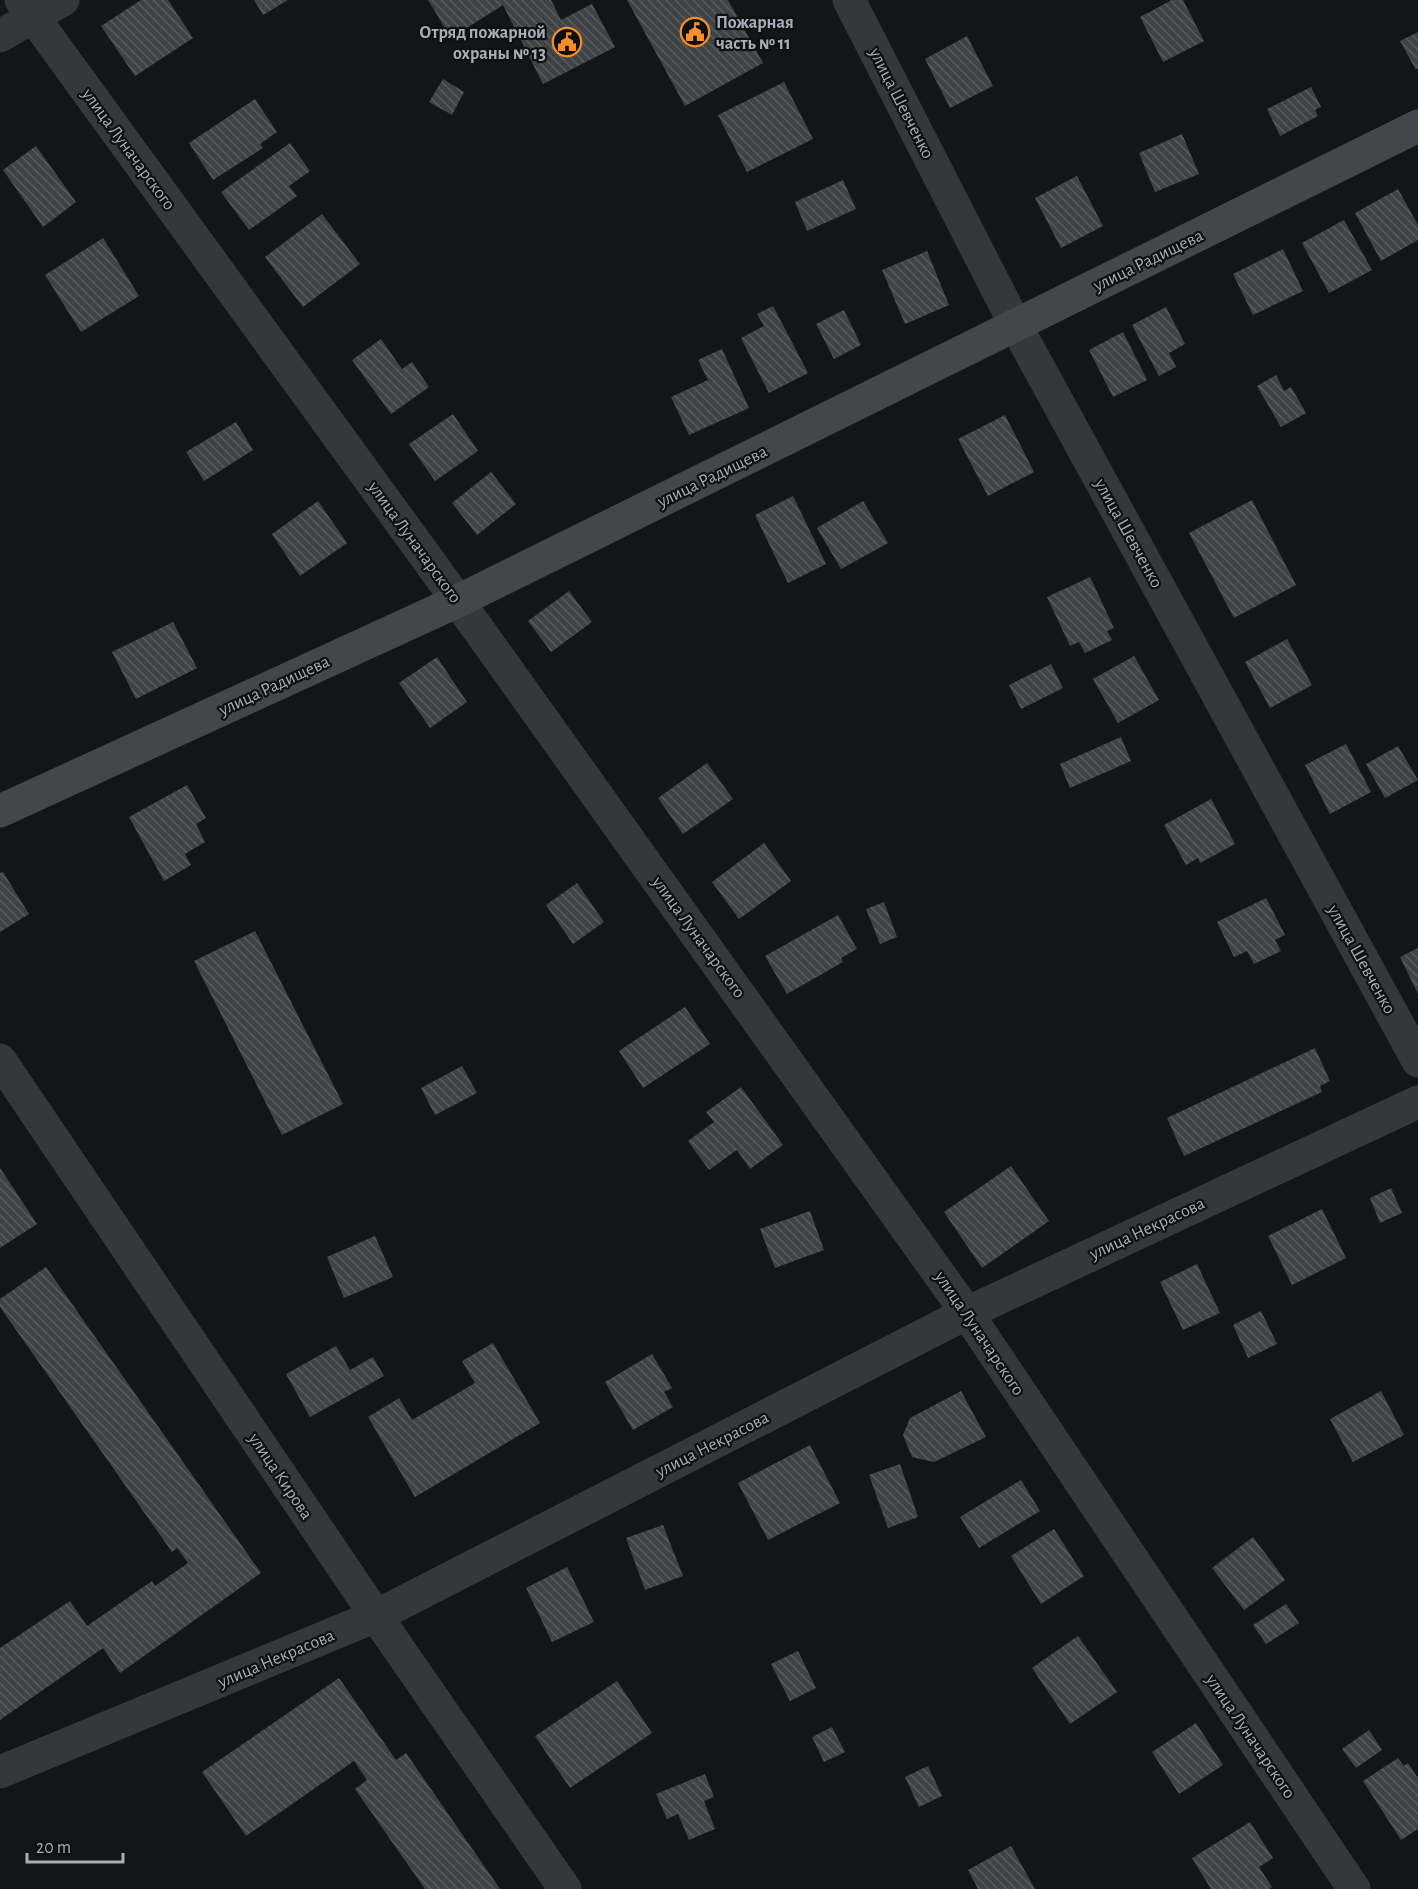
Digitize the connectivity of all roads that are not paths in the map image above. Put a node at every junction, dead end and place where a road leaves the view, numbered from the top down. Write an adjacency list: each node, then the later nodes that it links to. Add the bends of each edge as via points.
1 (63, 0): 3 (street)
2 (849, 0): 6 (street, улица Шевченко)
3 (27, 8): 4 (street); 7 (street, улица Луначарского)
4 (0, 36)
5 (1418, 126): 6 (main road, улица Радищева)
6 (1016, 326): 7 (main road, улица Радищева); 10 (street, улица Шевченко)
7 (458, 601): 8 (main road, улица Радищева); 12 (street, улица Луначарского)
8 (0, 811)
9 (0, 1060): 13 (street, улица Кирова)
10 (1418, 1061)
11 (1418, 1102): 12 (street, улица Некрасова)
12 (967, 1312): 13 (street, улица Некрасова); 16 (street, улица Луначарского)
13 (376, 1616): 14 (street, улица Некрасова); 15 (street, улица Кирова)
14 (0, 1772)
15 (565, 1889)
16 (1354, 1889)

